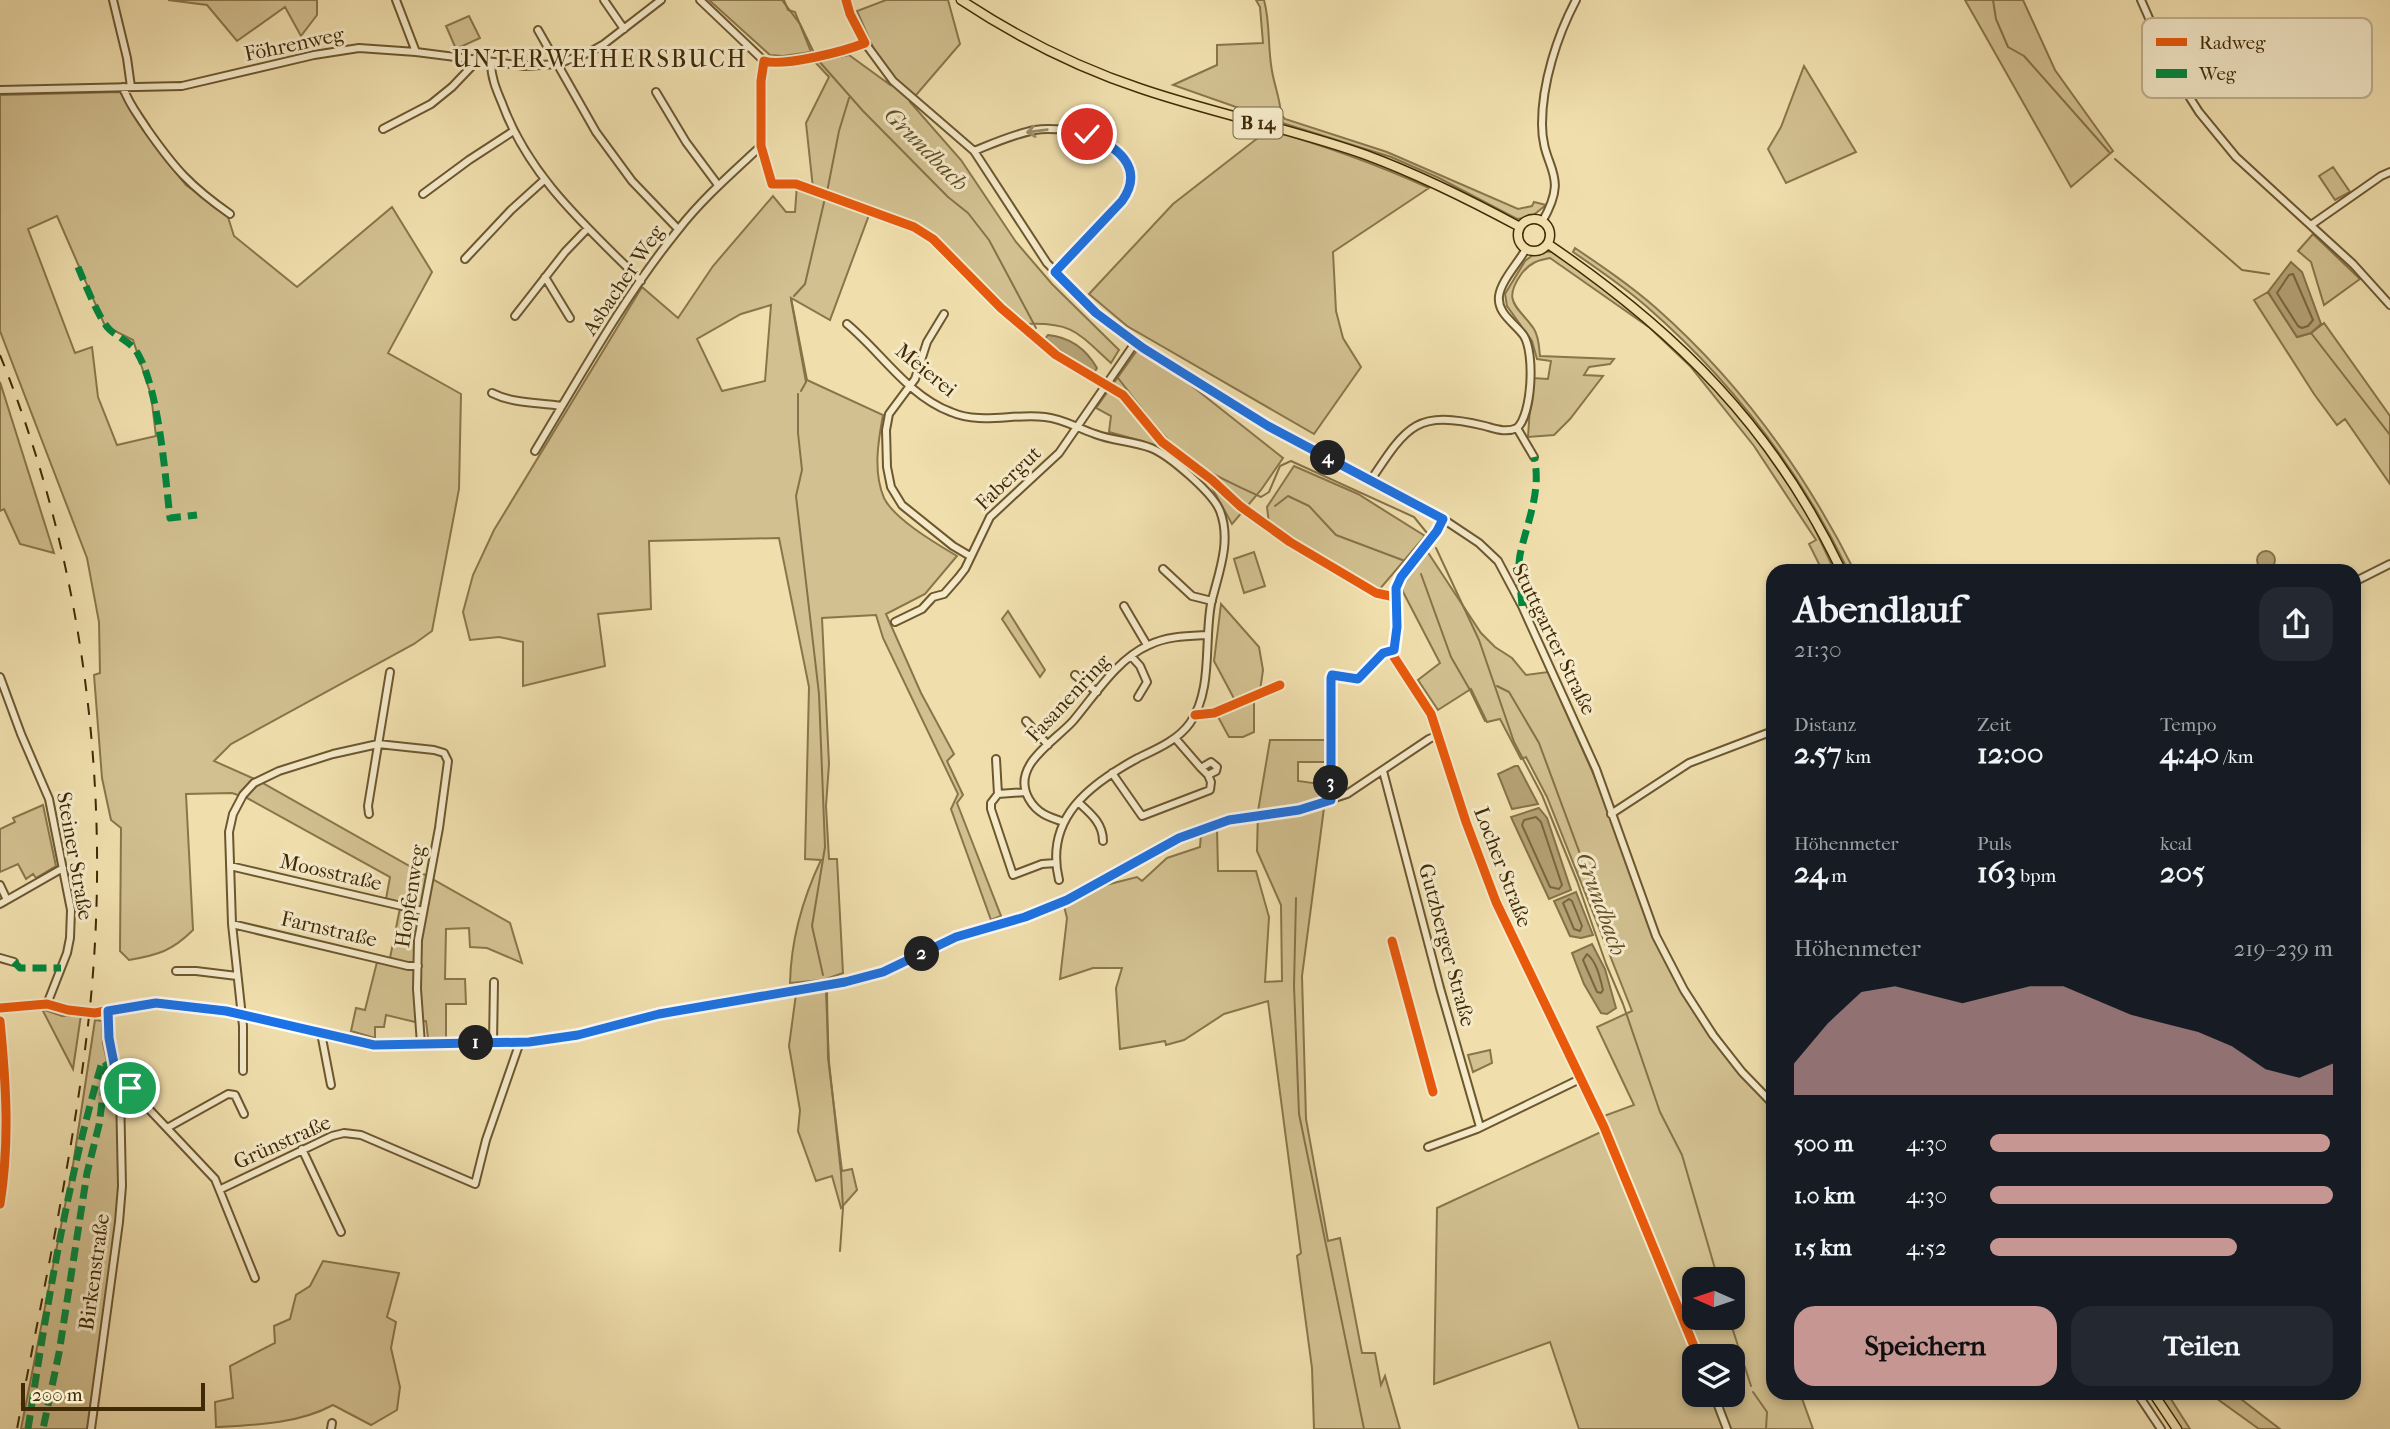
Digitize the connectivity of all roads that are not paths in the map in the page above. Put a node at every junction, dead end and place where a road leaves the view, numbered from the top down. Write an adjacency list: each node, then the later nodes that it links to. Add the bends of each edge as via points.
1 (113, 0): 19 (street, via 127,58)
2 (396, 0): 14 (street)
3 (604, 0): 11 (street)
4 (662, 0): 11 (street, Föhrenweg)
5 (701, 0): 16 (street)
6 (846, 0): 13 (street, Stuttgarter Straße)
7 (961, 0): 35 (main road, B 14, via 994,22 1099,73 1366,155)
8 (1576, 0): 33 (street, via 1554,56 1543,105 1544,143 1556,191)
9 (2141, 0): 10 (street)
10 (2149, 18)
11 (624, 29): 18 (street, Föhrenweg, via 588,53)
12 (538, 30): 18 (street)
13 (865, 43): 16 (street, via 780,64); 26 (street, Stuttgarter Straße, via 893,81)
14 (416, 52): 15 (street, Föhrenweg); 19 (street, Föhrenweg, via 341,50 182,86)
15 (472, 60): 17 (street, Föhrenweg); 23 (street, via 443,96)
16 (764, 61): 25 (street)
17 (491, 62): 18 (street, Föhrenweg); 24 (street)
18 (557, 64): 37 (street, via 596,132 632,181)
19 (127, 87): 20 (street, Föhrenweg); 32 (street, via 127,100 172,165)
20 (0, 90)
21 (656, 92): 30 (street, via 685,142)
22 (2190, 98): 34 (street, via 2236,157)
23 (383, 129)
24 (512, 132): 28 (street); 31 (street)
25 (761, 146): 29 (street); 30 (street, Asbacher Weg)
26 (974, 151): 41 (street, Stuttgarter Straße); 41 (street, one-way to 26, via 1125,197 1130,176 1124,156 1097,138 1063,129 1026,132)
27 (2390, 172): 34 (street)
28 (543, 181): 36 (street); 40 (street)
29 (772, 184)
30 (718, 185): 37 (street, Asbacher Weg)
31 (423, 194)
32 (230, 214)
33 (1542, 222): 35 (main road, via 1530,220); 38 (main road, via 1549,230)
34 (2311, 225): 44 (street)
35 (1520, 227): 39 (main road, via 1518,236)
36 (588, 228): 42 (street); 43 (street)
37 (678, 229): 43 (street, Asbacher Weg)
38 (1548, 244): 39 (main road, via 1537,251); 60 (main road, via 1609,287 1682,349 1734,403 1778,461 1820,527)
39 (1525, 249): 54 (street, via 1499,298 1500,307 1524,336 1530,356 1526,416)
40 (465, 259)
41 (1055, 272): 49 (street, Stuttgarter Straße)
42 (545, 277): 46 (street); 47 (street)
43 (641, 281): 52 (street, Asbacher Weg)
44 (2390, 305)
45 (944, 314): 50 (street, via 927,342)
46 (515, 316)
47 (570, 318)
48 (846, 324): 50 (street, Meierei)
49 (1135, 343): 53 (street, Fabergut); 57 (street, Stuttgarter Straße, via 1268,426)
50 (911, 386): 53 (street, Meierei, via 931,403 961,416 1045,417); 59 (street, via 889,414 889,482 912,515)
51 (492, 393): 52 (street, via 518,402)
52 (562, 406): 55 (street, Asbacher Weg)
53 (1078, 426): 59 (street, Fabergut, via 1051,462 994,512); 64 (street, via 1153,449 1206,490 1225,527)
54 (1517, 428): 56 (street); 57 (street, via 1502,431 1454,419 1426,420 1396,444)
55 (535, 451)
56 (1534, 457)
57 (1371, 480): 58 (street, Stuttgarter Straße)
58 (1443, 519): 69 (street, Locher Straße, via 1396,588); 92 (street, Stuttgarter Straße, via 1498,561 1548,659)
59 (970, 556): 66 (street, Fabergut, via 944,594)
60 (1837, 564)
61 (2390, 564): 63 (street)
62 (1163, 569): 64 (street, via 1192,596)
63 (2361, 578)
64 (1212, 601): 67 (street)
65 (1124, 606): 68 (street)
66 (895, 622)
67 (1208, 635): 68 (street, Fasanenring); 79 (street, via 1200,703)
68 (1147, 645): 70 (street, Fasanenring)
69 (1394, 650): 77 (street, Locher Straße, via 1398,666 1431,714); 89 (street, via 1383,653 1358,679 1332,675)
70 (1131, 656): 74 (street, Fasanenring); 75 (street, via 1146,679)
71 (390, 672): 80 (street)
72 (1075, 675): 74 (street)
73 (0, 677): 97 (street, Steiner Straße, via 49,799)
74 (1097, 692): 81 (street, Fasanenring)
75 (1138, 697)
76 (1026, 721): 81 (street)
77 (1438, 735): 84 (street); 120 (street, Locher Straße, via 1496,902)
78 (1766, 735): 92 (street, via 1689,763)
79 (1175, 738): 83 (street); 85 (street)
80 (378, 744): 91 (street); 96 (street, via 305,762 254,783 230,821); 101 (street, Hopfenweg, via 434,750 448,761)
81 (1048, 745): 87 (street, Fasanenring, via 1026,770)
82 (996, 759): 88 (street)
83 (1201, 768): 86 (street); 86 (street, via 1215,763 1216,771)
84 (1383, 771): 89 (street); 125 (street, Gutzberger Straße)
85 (1112, 773): 86 (street, via 1142,817 1210,790); 90 (street)
86 (1208, 775)
87 (1026, 792): 88 (street); 93 (street, via 1038,811)
88 (998, 794): 95 (street, via 991,809 1013,875)
89 (1331, 800): 115 (street, via 1299,810 1229,820 1179,838 1067,900 956,937 883,972 790,993 659,1014 578,1035)
90 (1078, 802): 93 (street); 94 (street, via 1097,820)
91 (369, 814)
92 (1611, 814): 122 (street, Stuttgarter Straße, via 1651,924 1684,990 1713,1035)
93 (1063, 822): 95 (street)
94 (1103, 841)
95 (1056, 863): 98 (street)
96 (230, 866): 101 (street, Moosstraße); 102 (street)
97 (64, 868): 100 (street); 109 (street, Steiner Straße, via 70,939)
98 (1059, 880)
99 (0, 885): 100 (street)
100 (3, 902)
101 (423, 911): 105 (street, Hopfenweg)
102 (232, 924): 105 (street, Farnstraße); 107 (street)
103 (0, 958): 104 (street)
104 (14, 962)
105 (418, 966): 117 (street, Hopfenweg)
106 (176, 971): 107 (street)
107 (237, 976): 112 (street)
108 (495, 982): 116 (street)
109 (47, 1004): 110 (street); 111 (street, via 68,1010)
110 (0, 1008)
111 (108, 1011): 112 (street, via 156,1003); 119 (street, Birkenstraße)
112 (242, 1014): 114 (street); 118 (street)
113 (0, 1021): 124 (street)
114 (321, 1033): 117 (street, via 374,1045); 121 (street)
115 (520, 1042): 116 (street); 128 (street, Grünstraße, via 475,1184 352,1133)
116 (493, 1043): 117 (street)
117 (421, 1044)
118 (243, 1071)
119 (117, 1079): 126 (street); 137 (street, Birkenstraße, via 122,1186)
120 (1580, 1079): 125 (street); 133 (street, Locher Straße)
121 (331, 1085)
122 (1766, 1097)
123 (244, 1114): 126 (street, via 235,1095 228,1094)
124 (4, 1119): 130 (street)
125 (1480, 1127): 127 (street)
126 (167, 1128): 129 (street)
127 (1428, 1147)
128 (302, 1149): 129 (street, Grünstraße); 131 (street)
129 (221, 1189): 132 (street)
130 (0, 1204)
131 (341, 1232)
132 (255, 1278)
133 (1693, 1344)
134 (2142, 1400): 139 (street)
135 (2158, 1400): 140 (main road)
136 (1719, 1407): 138 (street)
137 (91, 1429)
138 (1727, 1429)
139 (2161, 1429)
140 (2177, 1429)

